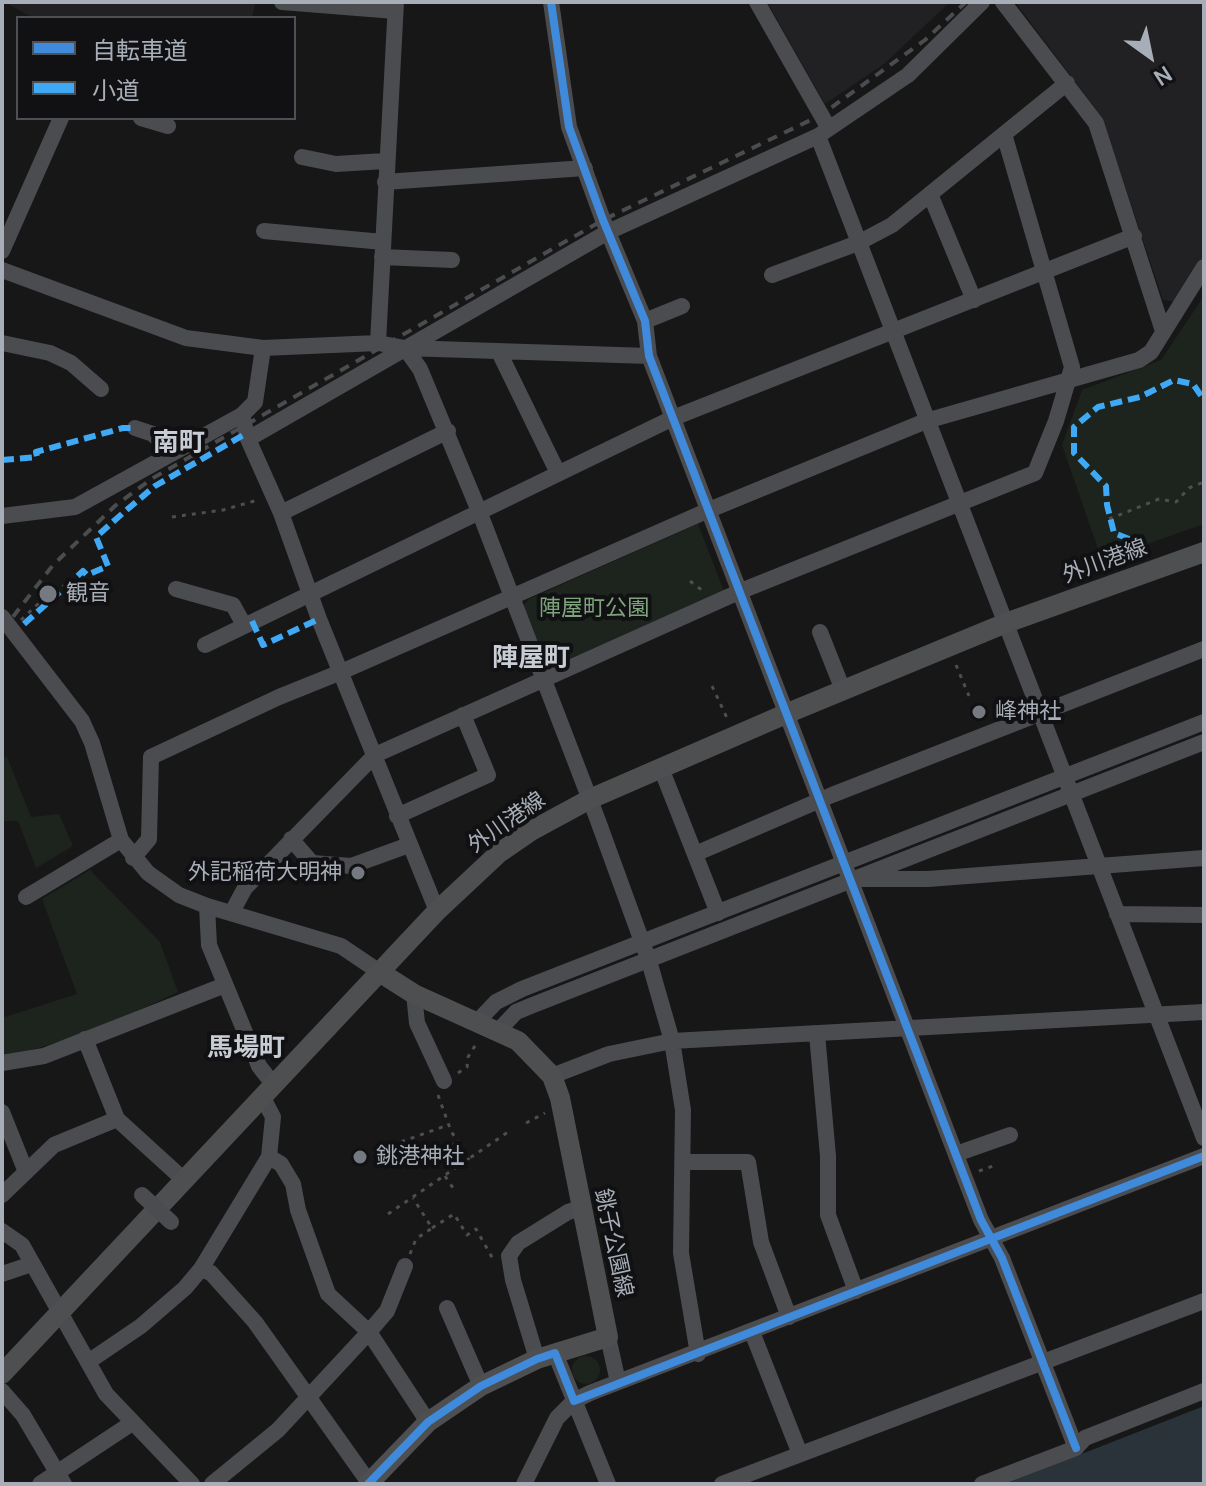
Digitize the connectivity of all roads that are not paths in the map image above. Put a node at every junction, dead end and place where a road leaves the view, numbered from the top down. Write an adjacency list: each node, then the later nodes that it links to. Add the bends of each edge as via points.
1 (282, 2): 6 (street)
2 (551, 2): 15 (street, via 564,102)
3 (757, 2): 11 (street)
4 (982, 2): 11 (street, via 908,75)
5 (1003, 2): 7 (street)
6 (396, 6): 14 (street)
7 (1067, 83): 12 (street); 20 (street, via 1096,123)
8 (60, 120): 23 (street)
9 (148, 120): 10 (street)
10 (168, 126)
11 (823, 132): 19 (street); 21 (street)
12 (1004, 134): 17 (street); 27 (street)
13 (302, 157): 14 (street, via 336,164)
14 (385, 161): 16 (street)
15 (585, 168): 16 (street); 19 (street)
16 (385, 182): 22 (street)
17 (930, 194): 21 (street, via 892,225); 29 (street)
18 (264, 231): 22 (street)
19 (608, 232): 31 (street); 37 (street)
20 (1134, 236): 27 (street); 32 (street)
21 (858, 243): 28 (street); 33 (street)
22 (383, 249): 24 (street); 35 (street)
23 (2, 251)
24 (452, 260)
25 (1204, 267): 32 (street)
26 (2, 270): 36 (street, via 186,338)
27 (1045, 271): 29 (street); 40 (street, via 1072,367)
28 (772, 275)
29 (974, 300): 33 (street)
30 (682, 306): 31 (street)
31 (645, 321): 39 (street)
32 (1163, 331): 40 (street, via 1151,352 1139,360)
33 (892, 332): 43 (street); 44 (street)
34 (2, 343): 41 (street, via 50,353)
35 (378, 343): 36 (street); 37 (street)
36 (263, 348): 42 (street, via 255,402)
37 (405, 348): 38 (street); 46 (street); 47 (street)
38 (499, 352): 39 (street); 49 (street)
39 (649, 356): 43 (street)
40 (1069, 378): 44 (street); 50 (street, via 1035,473)
41 (101, 389)
42 (242, 415): 47 (street); 48 (street)
43 (673, 418): 49 (street); 51 (street)
44 (926, 421): 50 (street); 51 (street)
45 (135, 428): 48 (street, via 153,434)
46 (448, 431): 52 (street); 53 (street)
47 (248, 439): 53 (street)
48 (171, 452): 54 (street, via 75,507)
49 (558, 473): 52 (street)
50 (959, 505): 57 (street); 61 (street)
51 (709, 510): 57 (street); 59 (street)
52 (479, 511): 58 (street); 59 (street)
53 (281, 513): 58 (street)
54 (2, 516)
55 (1204, 552): 61 (main road, 外川港線)
56 (176, 589): 62 (street, via 233,605)
57 (741, 591): 67 (street); 70 (street)
58 (309, 593): 62 (street); 66 (street)
59 (509, 597): 66 (street); 67 (street)
60 (2, 617): 82 (street, via 82,721)
61 (1006, 623): 68 (main road, 外川港線); 69 (street)
62 (244, 625): 64 (street)
63 (820, 632): 68 (street)
64 (205, 645)
65 (1204, 649): 69 (street)
66 (341, 672): 74 (street); 85 (street, via 151,757 149,839)
67 (543, 680): 71 (street); 78 (street)
68 (843, 690): 70 (main road, 外川港線)
69 (1038, 712): 76 (street); 79 (street)
70 (788, 713): 75 (main road, 外川港線); 79 (street)
71 (463, 715): 74 (street); 80 (street, via 488,775)
72 (1204, 722): 76 (street)
73 (1204, 742): 77 (street)
74 (375, 755): 80 (street); 81 (street)
75 (661, 768): 78 (main road, 外川港線); 84 (street)
76 (1064, 776): 77 (street); 87 (street)
77 (1071, 793): 88 (street); 89 (street)
78 (590, 799): 92 (main road, 外川港線, via 499,853); 97 (street)
79 (821, 799): 84 (street); 87 (street)
80 (397, 816): 83 (street)
81 (291, 839): 83 (street, via 312,863 351,866); 93 (street, via 245,888)
82 (121, 840): 85 (street); 90 (street)
83 (409, 845): 92 (street)
84 (695, 854): 94 (street)
85 (133, 858): 91 (street, via 162,885)
86 (1204, 858): 88 (street)
87 (846, 862): 89 (street); 94 (street)
88 (1097, 865): 89 (street, via 928,879); 95 (street)
89 (852, 879): 98 (street); 104 (street)
90 (26, 897)
91 (207, 906): 93 (street); 100 (street, via 209,945)
92 (437, 911): 99 (main road, 外川港線)
93 (232, 912): 99 (street, via 341,946)
94 (718, 913): 97 (street)
95 (1117, 914): 96 (street); 103 (street)
96 (1204, 915)
97 (642, 942): 98 (street); 105 (street, via 507,995)
98 (649, 961): 106 (street, via 516,1012); 109 (street)
99 (381, 973): 101 (main road, 銚子公園線); 113 (main road, 外川港線)
100 (225, 985): 108 (street); 113 (street)
101 (414, 994): 105 (main road, 銚子公園線); 112 (street, via 417,1023)
102 (1204, 1012): 103 (street)
103 (1157, 1014): 104 (street); 117 (street)
104 (907, 1028): 107 (street); 118 (street)
105 (478, 1031): 106 (main road, 銚子公園線)
106 (498, 1031): 111 (main road, 銚子公園線, via 531,1052)
107 (817, 1034): 109 (street); 134 (street, via 828,1215)
108 (85, 1039): 110 (street, via 44,1056); 115 (street)
109 (672, 1041): 111 (street, via 609,1054); 121 (street, via 683,1110)
110 (2, 1063)
111 (552, 1076): 126 (main road, 銚子公園線)
112 (444, 1081)
113 (268, 1090): 120 (street, via 273,1117); 123 (main road, 外川港線)
114 (2, 1112): 122 (street)
115 (117, 1119): 122 (street, via 54,1145); 123 (street)
116 (1010, 1135): 118 (street)
117 (1204, 1138)
118 (956, 1154): 129 (street)
119 (1204, 1156): 129 (street)
120 (269, 1157): 132 (street); 139 (street, via 281,1164 293,1184 328,1294)
121 (683, 1162): 138 (street, via 748,1162 761,1242); 142 (street, via 681,1253)
122 (26, 1172): 124 (street)
123 (184, 1180): 137 (main road, 外川港線)
124 (2, 1195)
125 (142, 1195): 127 (street, bridge)
126 (581, 1208): 141 (main road, 銚子公園線); 143 (street, via 518,1243 509,1256 513,1280)
127 (171, 1222)
128 (2, 1231): 130 (street, via 17,1240)
129 (992, 1238): 134 (street); 145 (street)
130 (32, 1264): 133 (street); 137 (street)
131 (405, 1266): 139 (street, via 387,1311)
132 (201, 1269): 144 (street, via 141,1326); 151 (street, via 211,1273 255,1322)
133 (2, 1274)
134 (856, 1291): 138 (street)
135 (1204, 1301): 145 (street)
136 (447, 1308): 148 (street)
137 (59, 1314): 144 (street); 146 (main road, 外川港線)
138 (789, 1317): 140 (street)
139 (369, 1332): 151 (street); 153 (street)
140 (752, 1332): 142 (street); 156 (street)
141 (608, 1337): 143 (main road); 147 (street)
142 (698, 1354): 147 (street)
143 (546, 1356): 148 (main road); 152 (street)
144 (88, 1362): 154 (street, via 106,1394)
145 (1043, 1362): 155 (street); 156 (street)
146 (2, 1374)
147 (618, 1382): 152 (street)
148 (481, 1386): 153 (main road)
149 (2, 1391): 157 (street)
150 (1204, 1391): 155 (street, via 1085,1438)
151 (309, 1397): 160 (street); 161 (street)
152 (574, 1401): 162 (street, via 557,1418); 163 (street)
153 (428, 1422): 161 (main road)
154 (132, 1423): 157 (street); 159 (street)
155 (1076, 1448): 165 (street)
156 (800, 1454): 164 (street)
157 (61, 1478): 158 (street)
158 (40, 1484)
159 (192, 1484)
160 (212, 1484)
161 (369, 1484)
162 (524, 1484)
163 (608, 1484)
164 (722, 1484)
165 (982, 1484)

